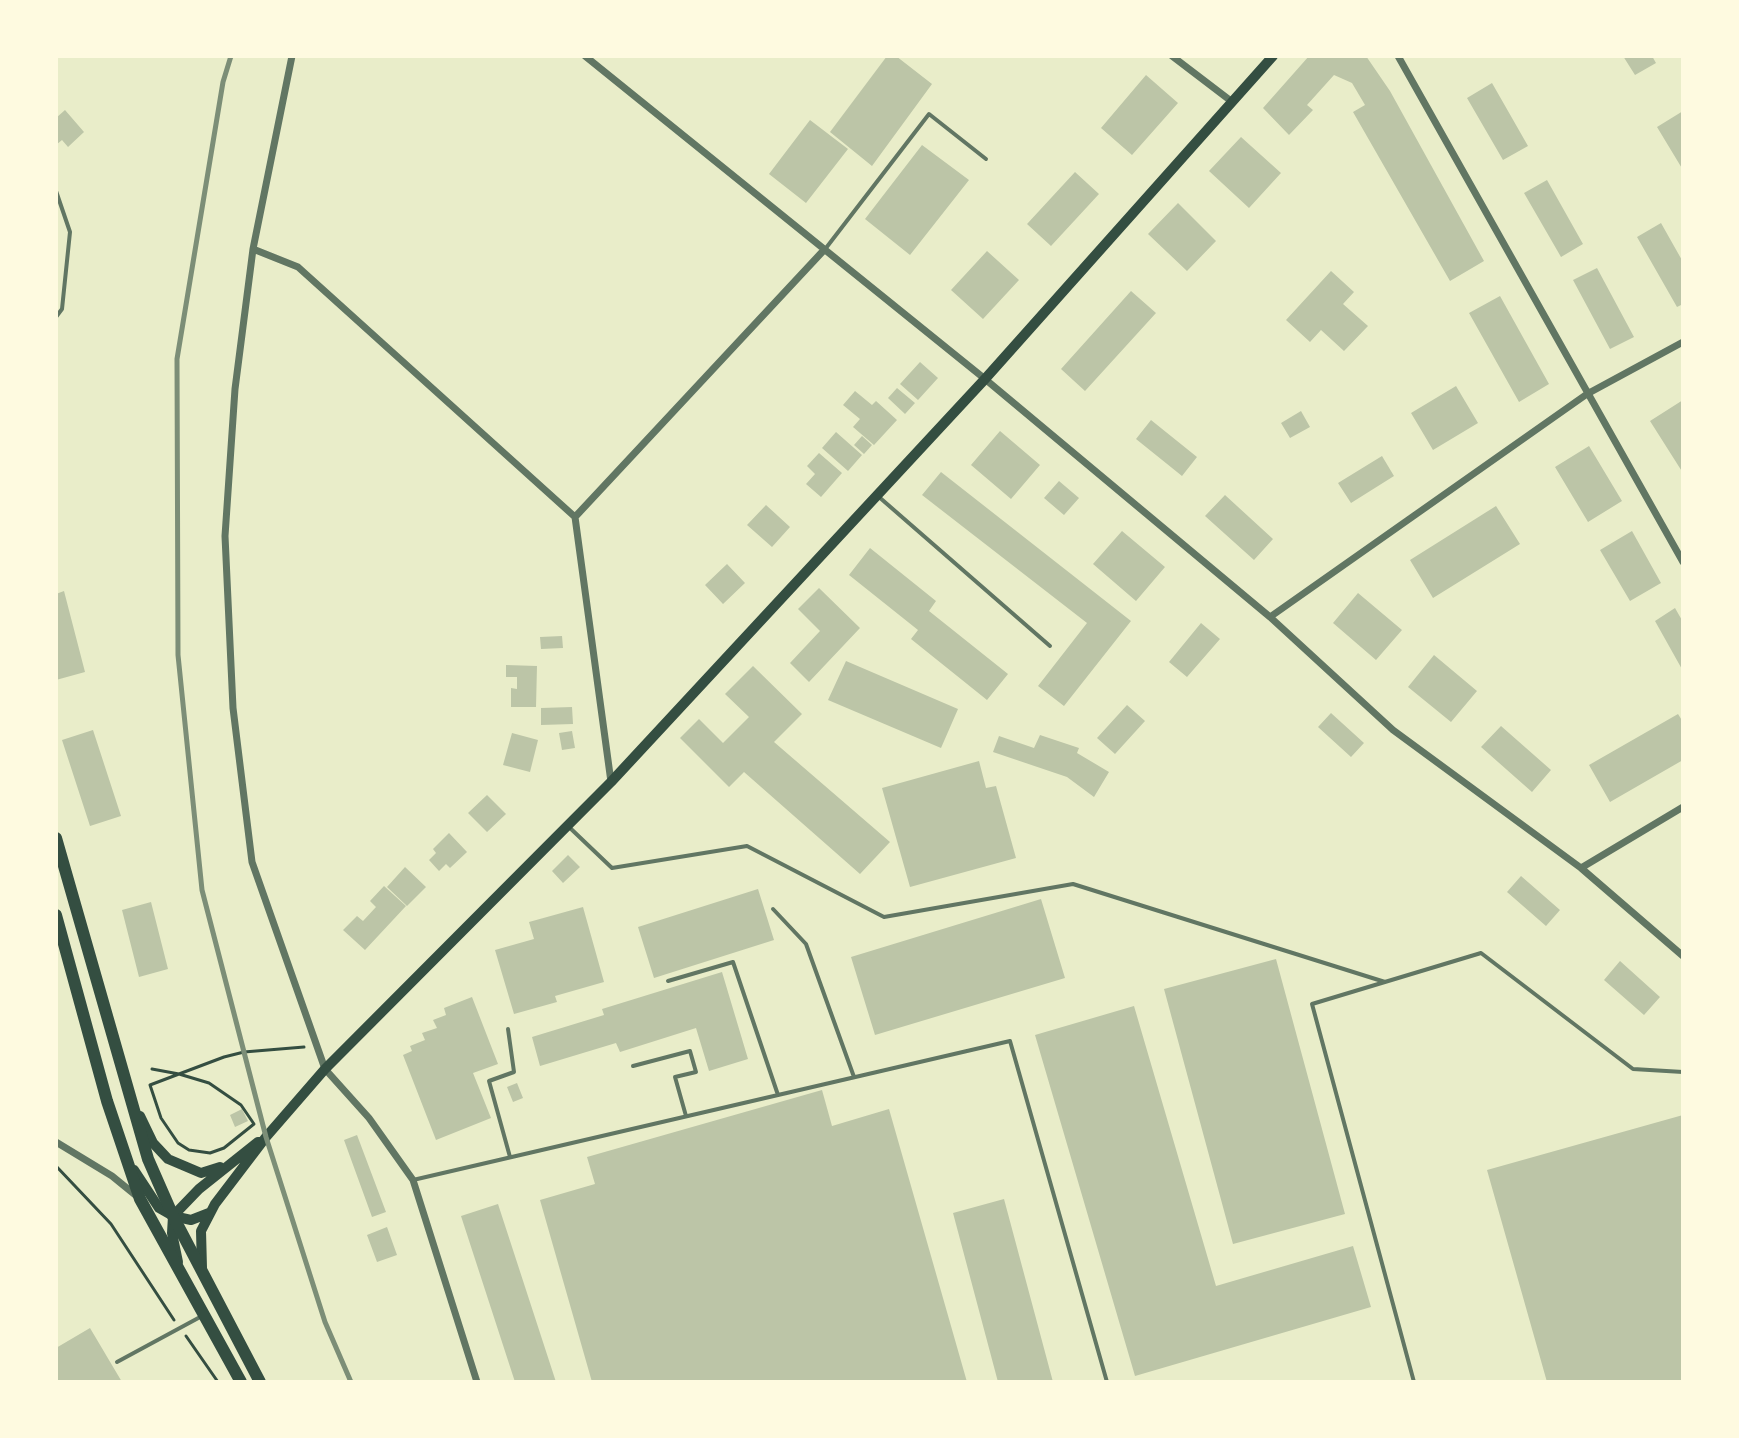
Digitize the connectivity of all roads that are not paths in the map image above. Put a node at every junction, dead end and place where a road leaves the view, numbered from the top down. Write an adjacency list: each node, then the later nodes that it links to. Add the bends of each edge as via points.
1 (292, 56): 9 (street)
2 (585, 56): 10 (street)
3 (1172, 56): 6 (street)
4 (1273, 56): 6 (main road)
5 (1398, 56): 14 (street)
6 (1231, 101): 13 (main road)
7 (986, 159): 10 (lane, via 929,114)
8 (56, 191): 11 (lane, via 70,232 62,309)
9 (253, 249): 16 (street, via 298,267); 32 (street, via 235,389 225,536 233,708 252,862)
10 (824, 250): 13 (street); 16 (street)
11 (56, 317)
12 (1683, 342): 14 (street)
13 (985, 379): 15 (main road); 18 (street)
14 (1587, 394): 17 (street); 18 (street)
15 (877, 496): 19 (lane); 20 (main road)
16 (575, 517): 20 (street)
17 (1683, 562)
18 (1270, 617): 24 (street, via 1393,730)
19 (1050, 646)
20 (611, 782): 22 (main road)
21 (1683, 807): 24 (street)
22 (567, 826): 29 (lane, via 612,868 747,846 884,917 1073,884); 32 (main road)
23 (57, 846): 35 (highway)
24 (1581, 868): 27 (street)
25 (773, 909): 34 (lane, via 806,944)
26 (56, 915): 37 (highway)
27 (1683, 956)
28 (668, 981): 36 (lane, via 733,962)
29 (1385, 982): 33 (lane, via 1481,953 1633,1069); 55 (lane, via 1312,1004)
30 (508, 1029): 41 (lane, via 514,1072 489,1081)
31 (633, 1066): 38 (lane, via 690,1051 696,1072 675,1077)
32 (325, 1069): 39 (main road); 43 (street, via 369,1118)
33 (1683, 1072)
34 (854, 1077): 36 (lane); 54 (lane, via 1010,1041)
35 (130, 1092): 42 (main road, via 153,1143 168,1159 201,1173); 46 (highway, via 148,1159)
36 (778, 1095): 38 (lane)
37 (107, 1101): 44 (highway); 46 (main road, via 138,1178 159,1208)
38 (686, 1116): 41 (lane)
39 (266, 1137): 42 (main road); 45 (main road)
40 (56, 1142): 44 (street)
41 (510, 1157): 43 (lane)
42 (233, 1161): 46 (main road)
43 (413, 1180): 53 (street)
44 (140, 1199): 47 (highway)
45 (209, 1213): 46 (main road, via 191,1220); 48 (main road, via 200,1240)
46 (173, 1216): 47 (main road); 48 (highway)
47 (179, 1269): 49 (highway)
48 (203, 1271): 52 (highway)
49 (204, 1315): 50 (lane); 51 (highway)
50 (117, 1362)
51 (241, 1382)
52 (260, 1382)
53 (477, 1382)
54 (1107, 1382)
55 (1414, 1382)

